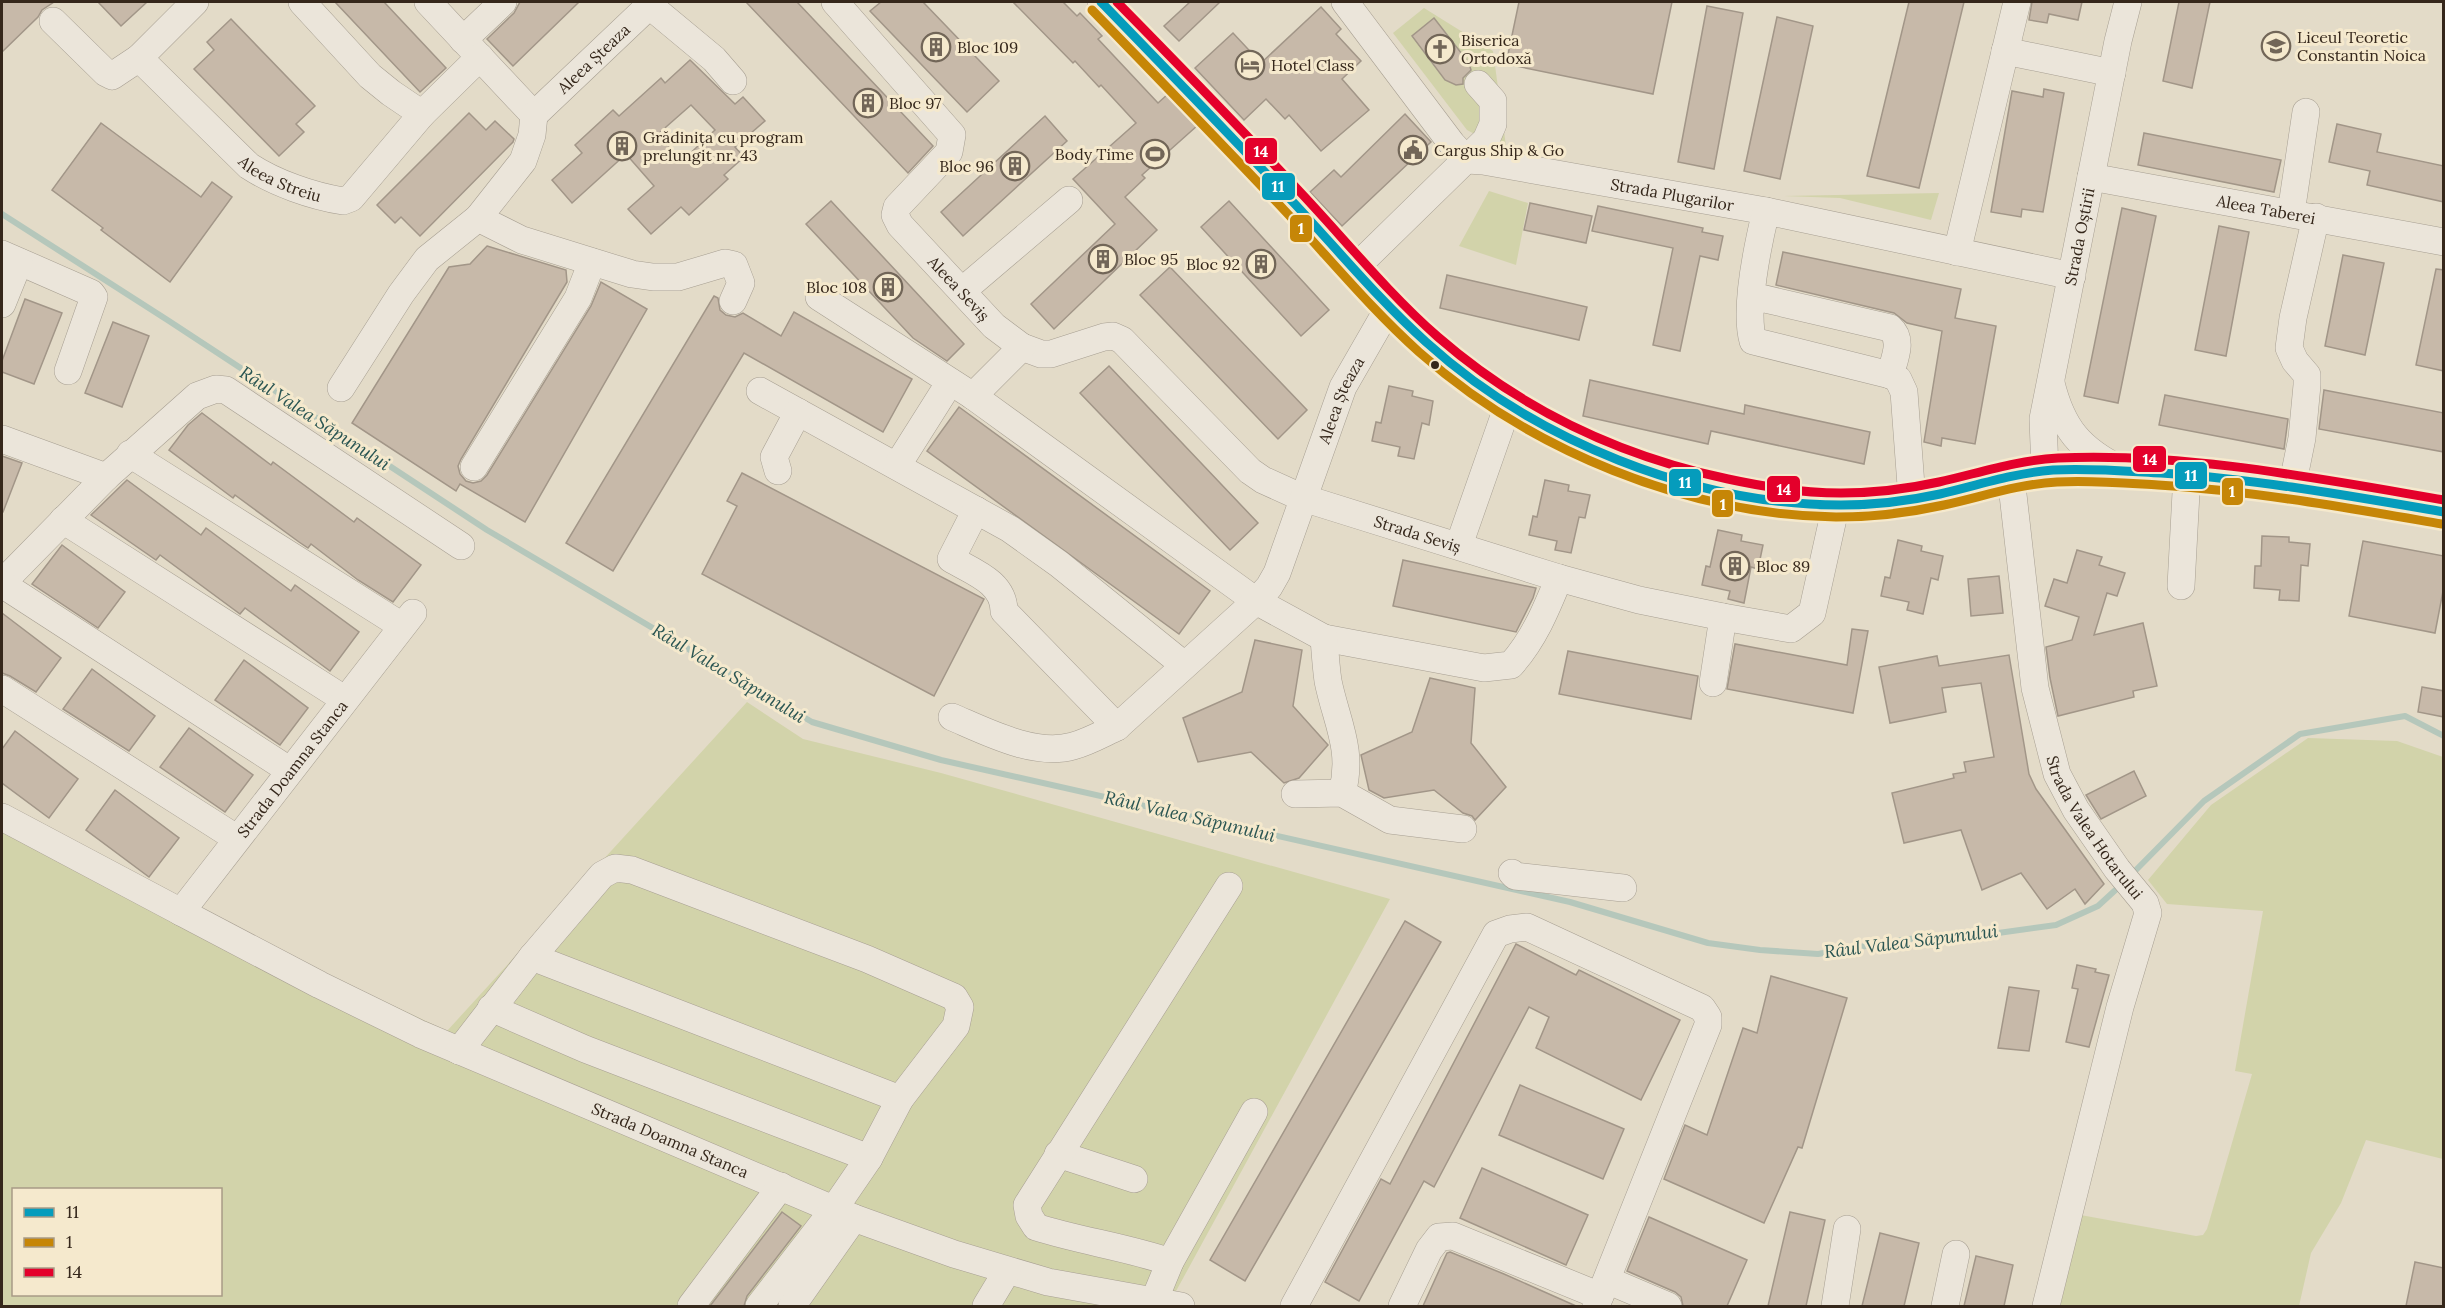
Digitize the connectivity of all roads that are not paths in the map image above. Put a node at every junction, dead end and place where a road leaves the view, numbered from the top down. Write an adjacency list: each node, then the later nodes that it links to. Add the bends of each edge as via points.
1 (195, 2): 14 (street)
2 (302, 2): 19 (street, via 370,76)
3 (428, 2): 12 (street)
4 (503, 2): 12 (street, Aleea Streiu)
5 (835, 2): 33 (street, Aleea Seviș, via 952,135 949,153 897,207 895,215)
6 (1101, 2): 31 (street)
7 (1345, 2): 21 (street)
8 (2017, 2): 13 (street)
9 (2128, 2): 15 (street, Strada Oștirii)
10 (651, 3): 16 (street); 20 (street, Aleea Șteaza)
11 (53, 21): 14 (street, via 112,76)
12 (472, 48): 19 (street, Aleea Streiu); 20 (street)
13 (2005, 51): 15 (street); 28 (street)
14 (139, 58): 19 (street, Aleea Streiu, via 249,166 262,175 334,200 351,198)
15 (2112, 73): 22 (street, Strada Oștirii)
16 (733, 81)
17 (1478, 84): 21 (street, via 1493,101 1493,124 1486,140)
18 (2306, 112): 25 (street)
19 (422, 114)
20 (534, 115): 26 (street, via 523,161)
21 (1467, 160): 24 (street, Strada Plugarilor); 31 (street)
22 (2091, 177): 25 (street, Aleea Taberei); 32 (street, Strada Oștirii)
23 (1068, 200): 33 (street)
24 (1766, 211): 28 (street, Strada Plugarilor); 34 (street)
25 (2304, 215): 27 (street, Aleea Taberei); 59 (street, via 2289,348 2307,375 2307,385)
26 (478, 218): 30 (street, via 522,240); 44 (street, via 426,259)
27 (2444, 242)
28 (1957, 252): 32 (street, Strada Plugarilor)
29 (10, 258): 37 (street); 40 (street, via 91,293 94,301)
30 (592, 262): 36 (street, via 653,277 678,277 725,263 734,265 741,283); 52 (street, via 578,298)
31 (1354, 269): 38 (street)
32 (2072, 276): 43 (street, Strada Oștirii)
33 (962, 291): 39 (street, Aleea Seviș, via 1003,334)
34 (1752, 296): 41 (street, via 1753,341); 41 (street, via 1890,328 1897,334 1898,342)
35 (819, 297): 42 (street)
36 (733, 301)
37 (2, 304)
38 (1389, 307): 47 (street, via 1452,365); 60 (street, Aleea Șteaza, via 1343,387)
39 (1022, 347): 46 (street); 60 (street, Aleea Seviș, via 1051,354 1104,337 1122,340 1250,471)
40 (68, 371)
41 (1890, 375): 61 (street, via 1898,379 1904,392)
42 (950, 382): 46 (street); 51 (street)
43 (2051, 382): 54 (street, Strada Oștirii, via 2043,419); 55 (street, via 2057,408 2078,441)
44 (341, 388)
45 (760, 391): 48 (street)
46 (973, 396): 71 (street)
47 (1508, 405): 62 (street, via 1574,442 1665,477 1771,499); 66 (street, Strada Seviș)
48 (798, 412): 51 (street); 53 (street, via 774,457)
49 (2, 439): 57 (street)
50 (130, 454): 57 (street); 67 (street, via 197,396 216,389 226,390); 77 (street, Strada Doamna Stanca, via 407,619)
51 (897, 466): 63 (street)
52 (474, 467)
53 (778, 471)
54 (2045, 471): 55 (street); 58 (street)
55 (2123, 471): 56 (street)
56 (2187, 474): 59 (street); 70 (street)
57 (106, 477): 65 (street)
58 (2011, 477): 61 (street); 116 (street, Strada Valea Hotarului, via 2035,688 2057,774 2076,810 2145,903 2148,913 2120,1007)
59 (2292, 487): 64 (street)
60 (1304, 498): 66 (street, Strada Seviș); 71 (street, via 1277,573)
61 (1912, 500): 62 (street)
62 (1836, 505): 72 (street, via 1812,613 1791,628)
63 (976, 510): 74 (street, via 1025,539); 79 (street, via 951,559 994,585 1001,593 1004,611)
64 (2444, 512)
65 (63, 520): 69 (street); 77 (street)
66 (1459, 545): 68 (street)
67 (461, 546)
68 (1559, 578): 72 (street); 73 (street, via 1538,627 1511,665 1484,668)
69 (2, 583): 80 (street)
70 (2181, 586)
71 (1256, 601): 73 (street); 74 (street)
72 (1723, 617): 75 (street)
73 (1324, 638): 81 (street, via 1328,682 1346,742)
74 (1184, 665): 79 (street)
75 (1713, 683)
76 (2, 689): 85 (street)
77 (344, 699): 80 (street, Strada Doamna Stanca)
78 (952, 717): 79 (street, via 1001,738 1047,748 1071,747)
79 (1117, 727)
80 (289, 770): 85 (street, Strada Doamna Stanca)
81 (1342, 793): 82 (street); 84 (street, via 1390,820)
82 (1295, 794)
83 (2, 817): 89 (street, Strada Doamna Stanca)
84 (1463, 829)
85 (236, 838): 89 (street, Strada Doamna Stanca)
86 (1512, 873): 88 (street)
87 (1229, 886): 95 (street)
88 (1623, 888)
89 (181, 912): 92 (street, Strada Doamna Stanca, via 320,985)
90 (532, 957): 91 (street); 93 (street); 93 (street, via 602,875 615,868 632,870 867,959 954,997 960,1007 956,1026)
91 (491, 1008): 92 (street); 96 (street, via 585,1049)
92 (459, 1050): 98 (street, Strada Doamna Stanca)
93 (900, 1099): 96 (street)
94 (1254, 1112): 102 (street)
95 (1058, 1154): 97 (street); 102 (street, via 1027,1204 1036,1227)
96 (869, 1158): 99 (street)
97 (1134, 1179)
98 (781, 1186): 99 (street, Strada Doamna Stanca); 106 (street)
99 (844, 1213): 103 (street, Strada Doamna Stanca); 107 (street); 108 (street)
100 (1847, 1229): 114 (street)
101 (1956, 1254): 115 (street)
102 (1170, 1262): 105 (street)
103 (1007, 1271): 105 (street, Strada Doamna Stanca); 109 (street)
104 (1601, 1294): 111 (street, via 1708,1017 1702,1008 1527,927 1496,934); 112 (street, via 1453,1236 1439,1237 1429,1250); 113 (street)
105 (1154, 1301): 110 (street, Strada Doamna Stanca)
106 (691, 1306)
107 (759, 1306)
108 (792, 1306)
109 (986, 1306)
110 (1180, 1306)
111 (1293, 1306)
112 (1402, 1306)
113 (1668, 1306)
114 (1834, 1306)
115 (1945, 1306)
116 (2046, 1306)

